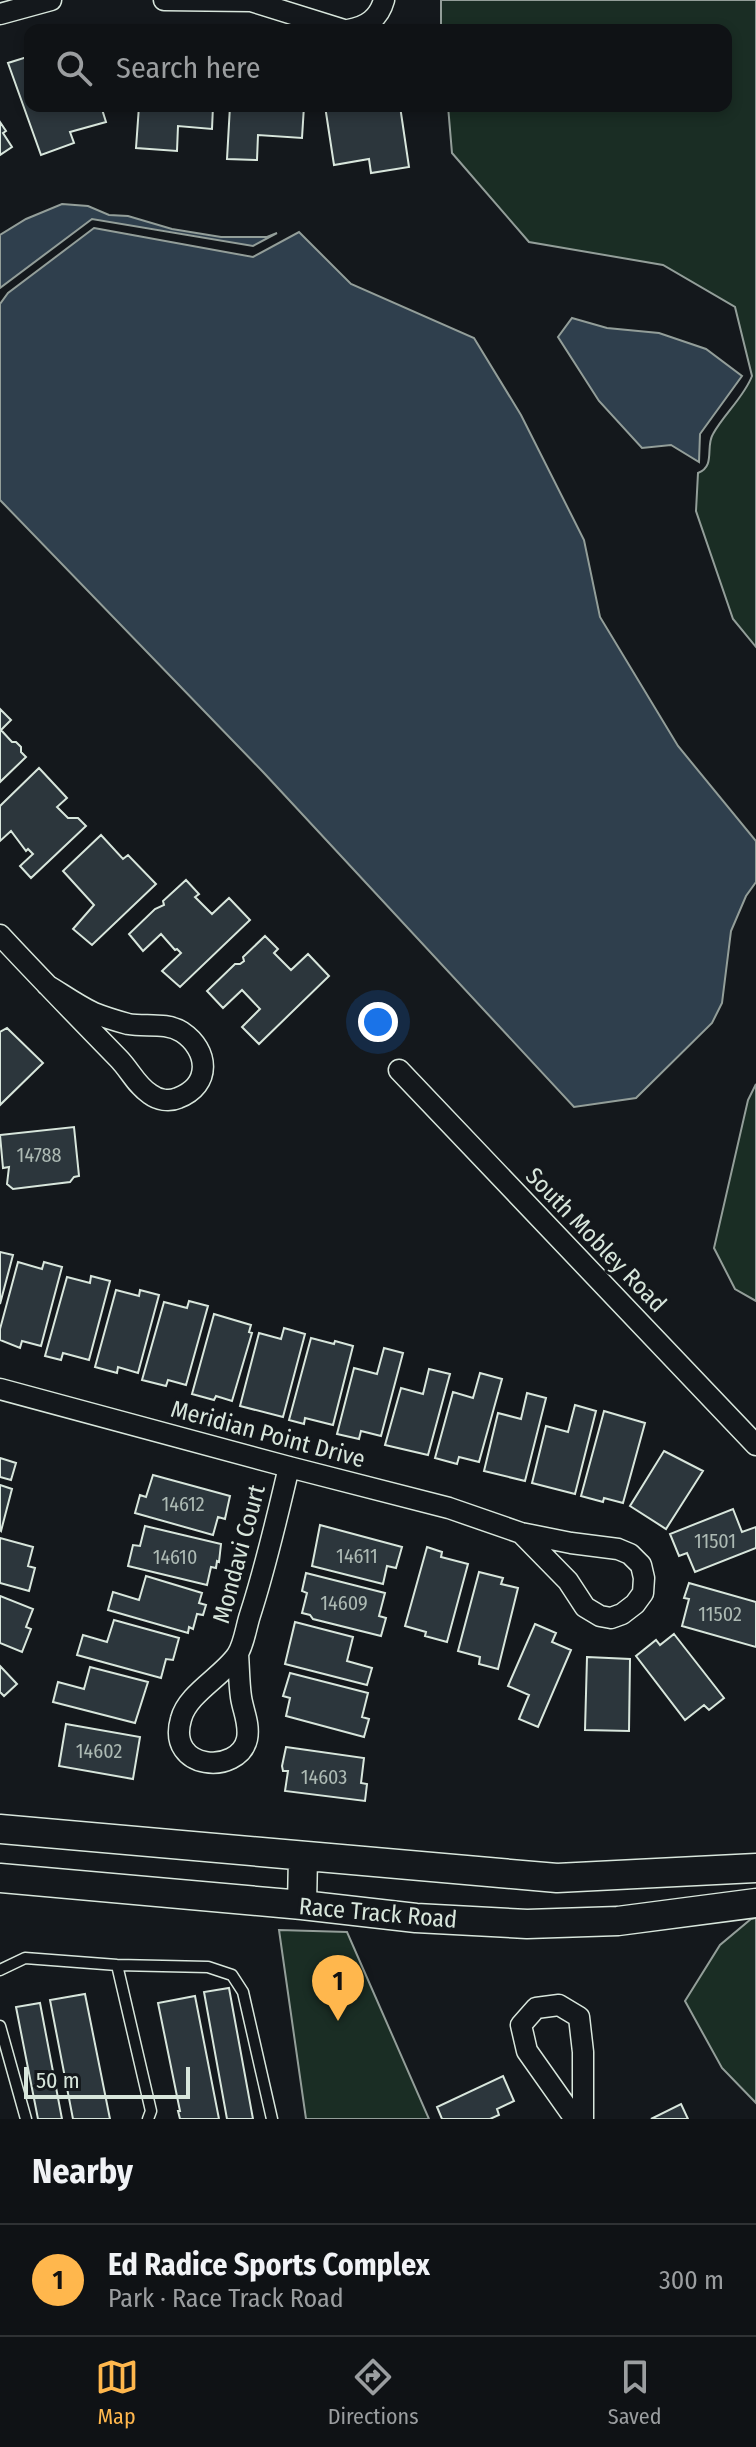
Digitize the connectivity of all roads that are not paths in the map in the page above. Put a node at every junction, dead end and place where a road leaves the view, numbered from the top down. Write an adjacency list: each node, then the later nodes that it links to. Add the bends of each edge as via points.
1 (51, 0): 5 (street)
2 (164, 0): 3 (street)
3 (252, 0): 6 (street)
4 (384, 0): 7 (street)
5 (0, 14)
6 (327, 24)
7 (367, 24)
8 (0, 935): 9 (street)
9 (47, 985): 9 (street, via 153,1097 181,1097 196,1085 203,1073 202,1055 180,1030 129,1024 93,1012)
10 (399, 1070): 12 (street, South Mobley Road)
11 (0, 1389): 13 (street, Meridian Point Drive)
12 (756, 1445)
13 (289, 1467): 14 (street, Meridian Point Drive, via 449,1508); 15 (street, Mondavi Court)
14 (521, 1533): 14 (street, Meridian Point Drive, via 630,1554 641,1565 643,1593 622,1614 600,1616 585,1607 568,1581)
15 (238, 1654): 15 (street, Mondavi Court, via 247,1741 226,1761 203,1762 183,1748 181,1717)
16 (0, 1829): 17 (main road, Race Track Road)
17 (64, 1835): 18 (main road); 19 (main road, Race Track Road)
18 (0, 1847)
19 (303, 1856): 20 (main road, Race Track Road, via 557,1878); 23 (main road)
20 (756, 1868)
21 (0, 1878): 23 (main road, Race Track Road)
22 (756, 1903): 23 (main road, Race Track Road, via 618,1921 527,1924)
23 (302, 1905)
24 (117, 1965): 25 (lane, via 25,1958); 29 (lane, via 151,2111); 30 (lane, via 208,1967 232,1975 243,1992)
25 (0, 1970)
26 (0, 2026): 27 (lane)
27 (4, 2059): 28 (lane)
28 (26, 2119)
29 (148, 2119)
30 (272, 2119)
31 (575, 2119): 32 (street, via 527,2051 521,2025 536,2008 559,2005 579,2017)
32 (583, 2119)

